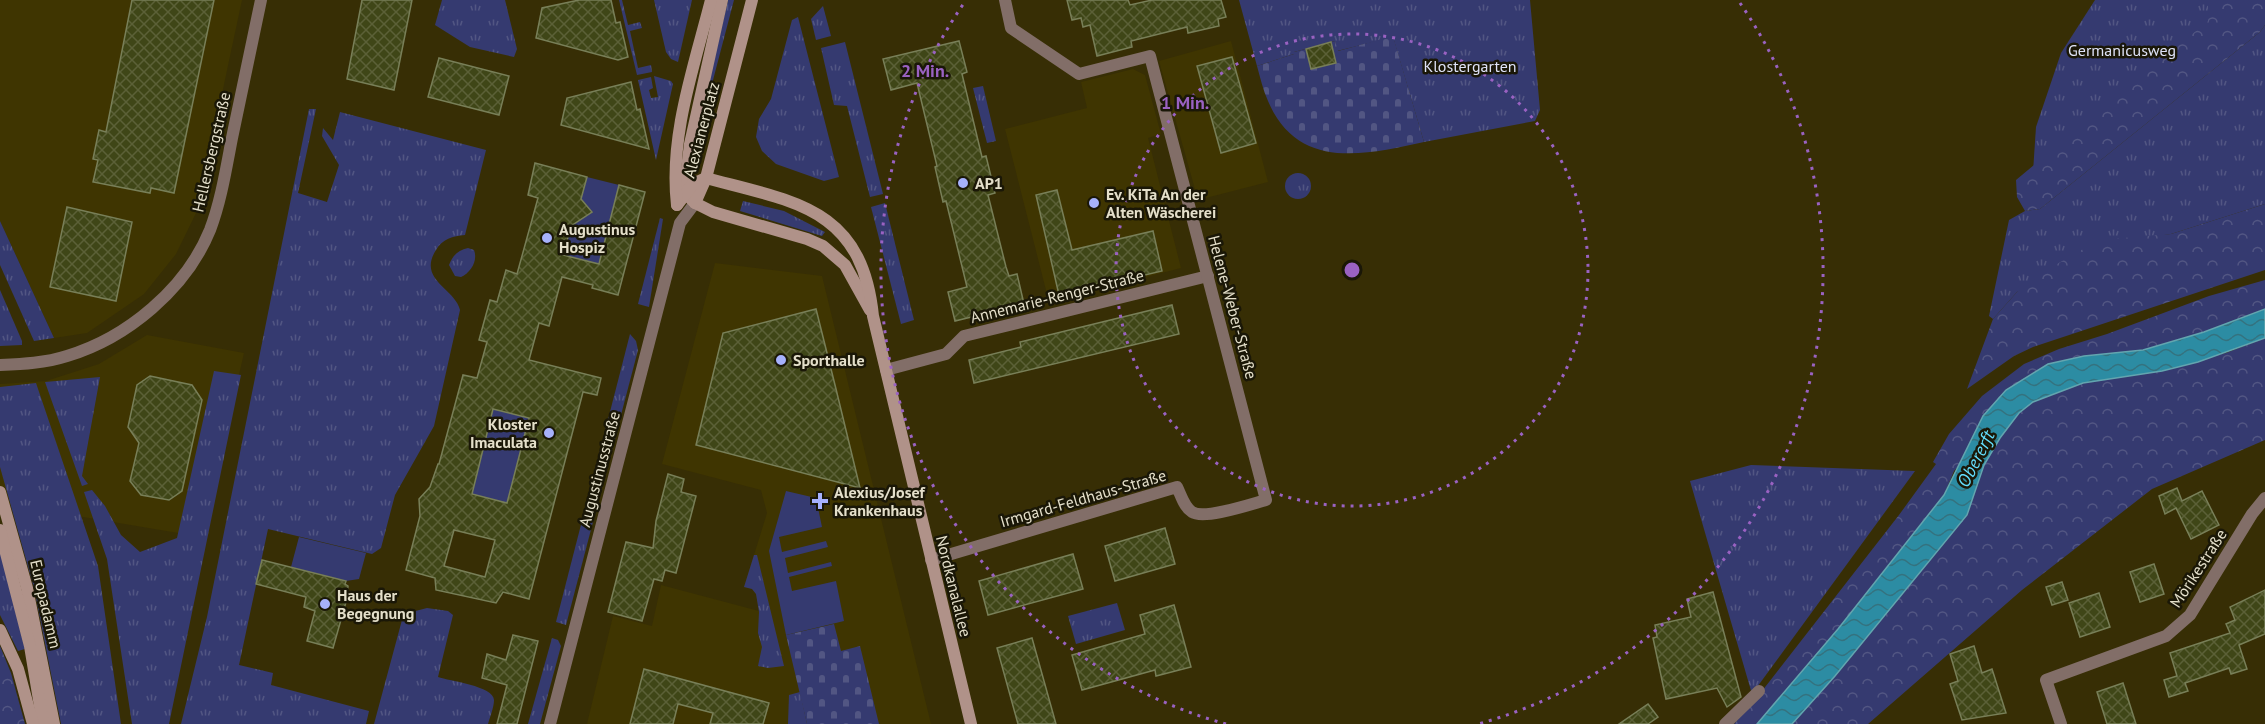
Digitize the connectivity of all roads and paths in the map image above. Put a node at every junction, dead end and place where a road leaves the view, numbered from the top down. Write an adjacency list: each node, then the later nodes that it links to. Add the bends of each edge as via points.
1 (261, 0): 13 (street, Hellersbergstraße, via 220,199 194,260 151,308 97,344 39,363)
2 (711, 0): 9 (main road, Alexianerplatz, via 677,142)
3 (722, 0): 7 (main road, Alexianerplatz, via 690,144)
4 (752, 0): 6 (main road, Alexianerplatz)
5 (1005, 0): 11 (street, Helene-Weber-Straße, via 1011,28 1079,74 1150,56)
6 (706, 178): 7 (main road); 8 (main road, Alexianerplatz); 12 (main road, Nordkanalallee, via 799,205 837,227 852,244 863,266)
7 (687, 190): 8 (main road, Alexianerplatz); 9 (main road)
8 (695, 203): 10 (street, Augustinusstraße); 12 (main road, Nordkanalallee, via 823,246 845,265)
9 (677, 205): 10 (street, Augustinusstraße)
10 (680, 223): 25 (street, Augustinusstraße)
11 (1208, 276): 14 (street, Annemarie-Renger-Straße, via 964,336 946,354); 17 (street, Helene-Weber-Straße)
12 (873, 316): 14 (main road, Nordkanalallee)
13 (0, 365)
14 (886, 370): 19 (main road, Nordkanalallee)
15 (0, 492): 24 (main road, Europadamm, via 29,600)
16 (2265, 498): 28 (street, Mörikestraße, via 2190,615 2166,636 2046,680)
17 (1266, 500): 19 (street, Irmgard-Feldhaus-Straße, via 1203,515 1192,512 1177,488)
18 (0, 530): 23 (main road, Europadamm, via 30,646)
19 (931, 560): 26 (main road, Nordkanalallee)
20 (0, 630): 22 (main road, via 18,669)
21 (1759, 691): 27 (street)
22 (33, 724)
23 (43, 724)
24 (54, 724)
25 (550, 724)
26 (971, 724)
27 (1725, 724)
28 (2061, 724)

